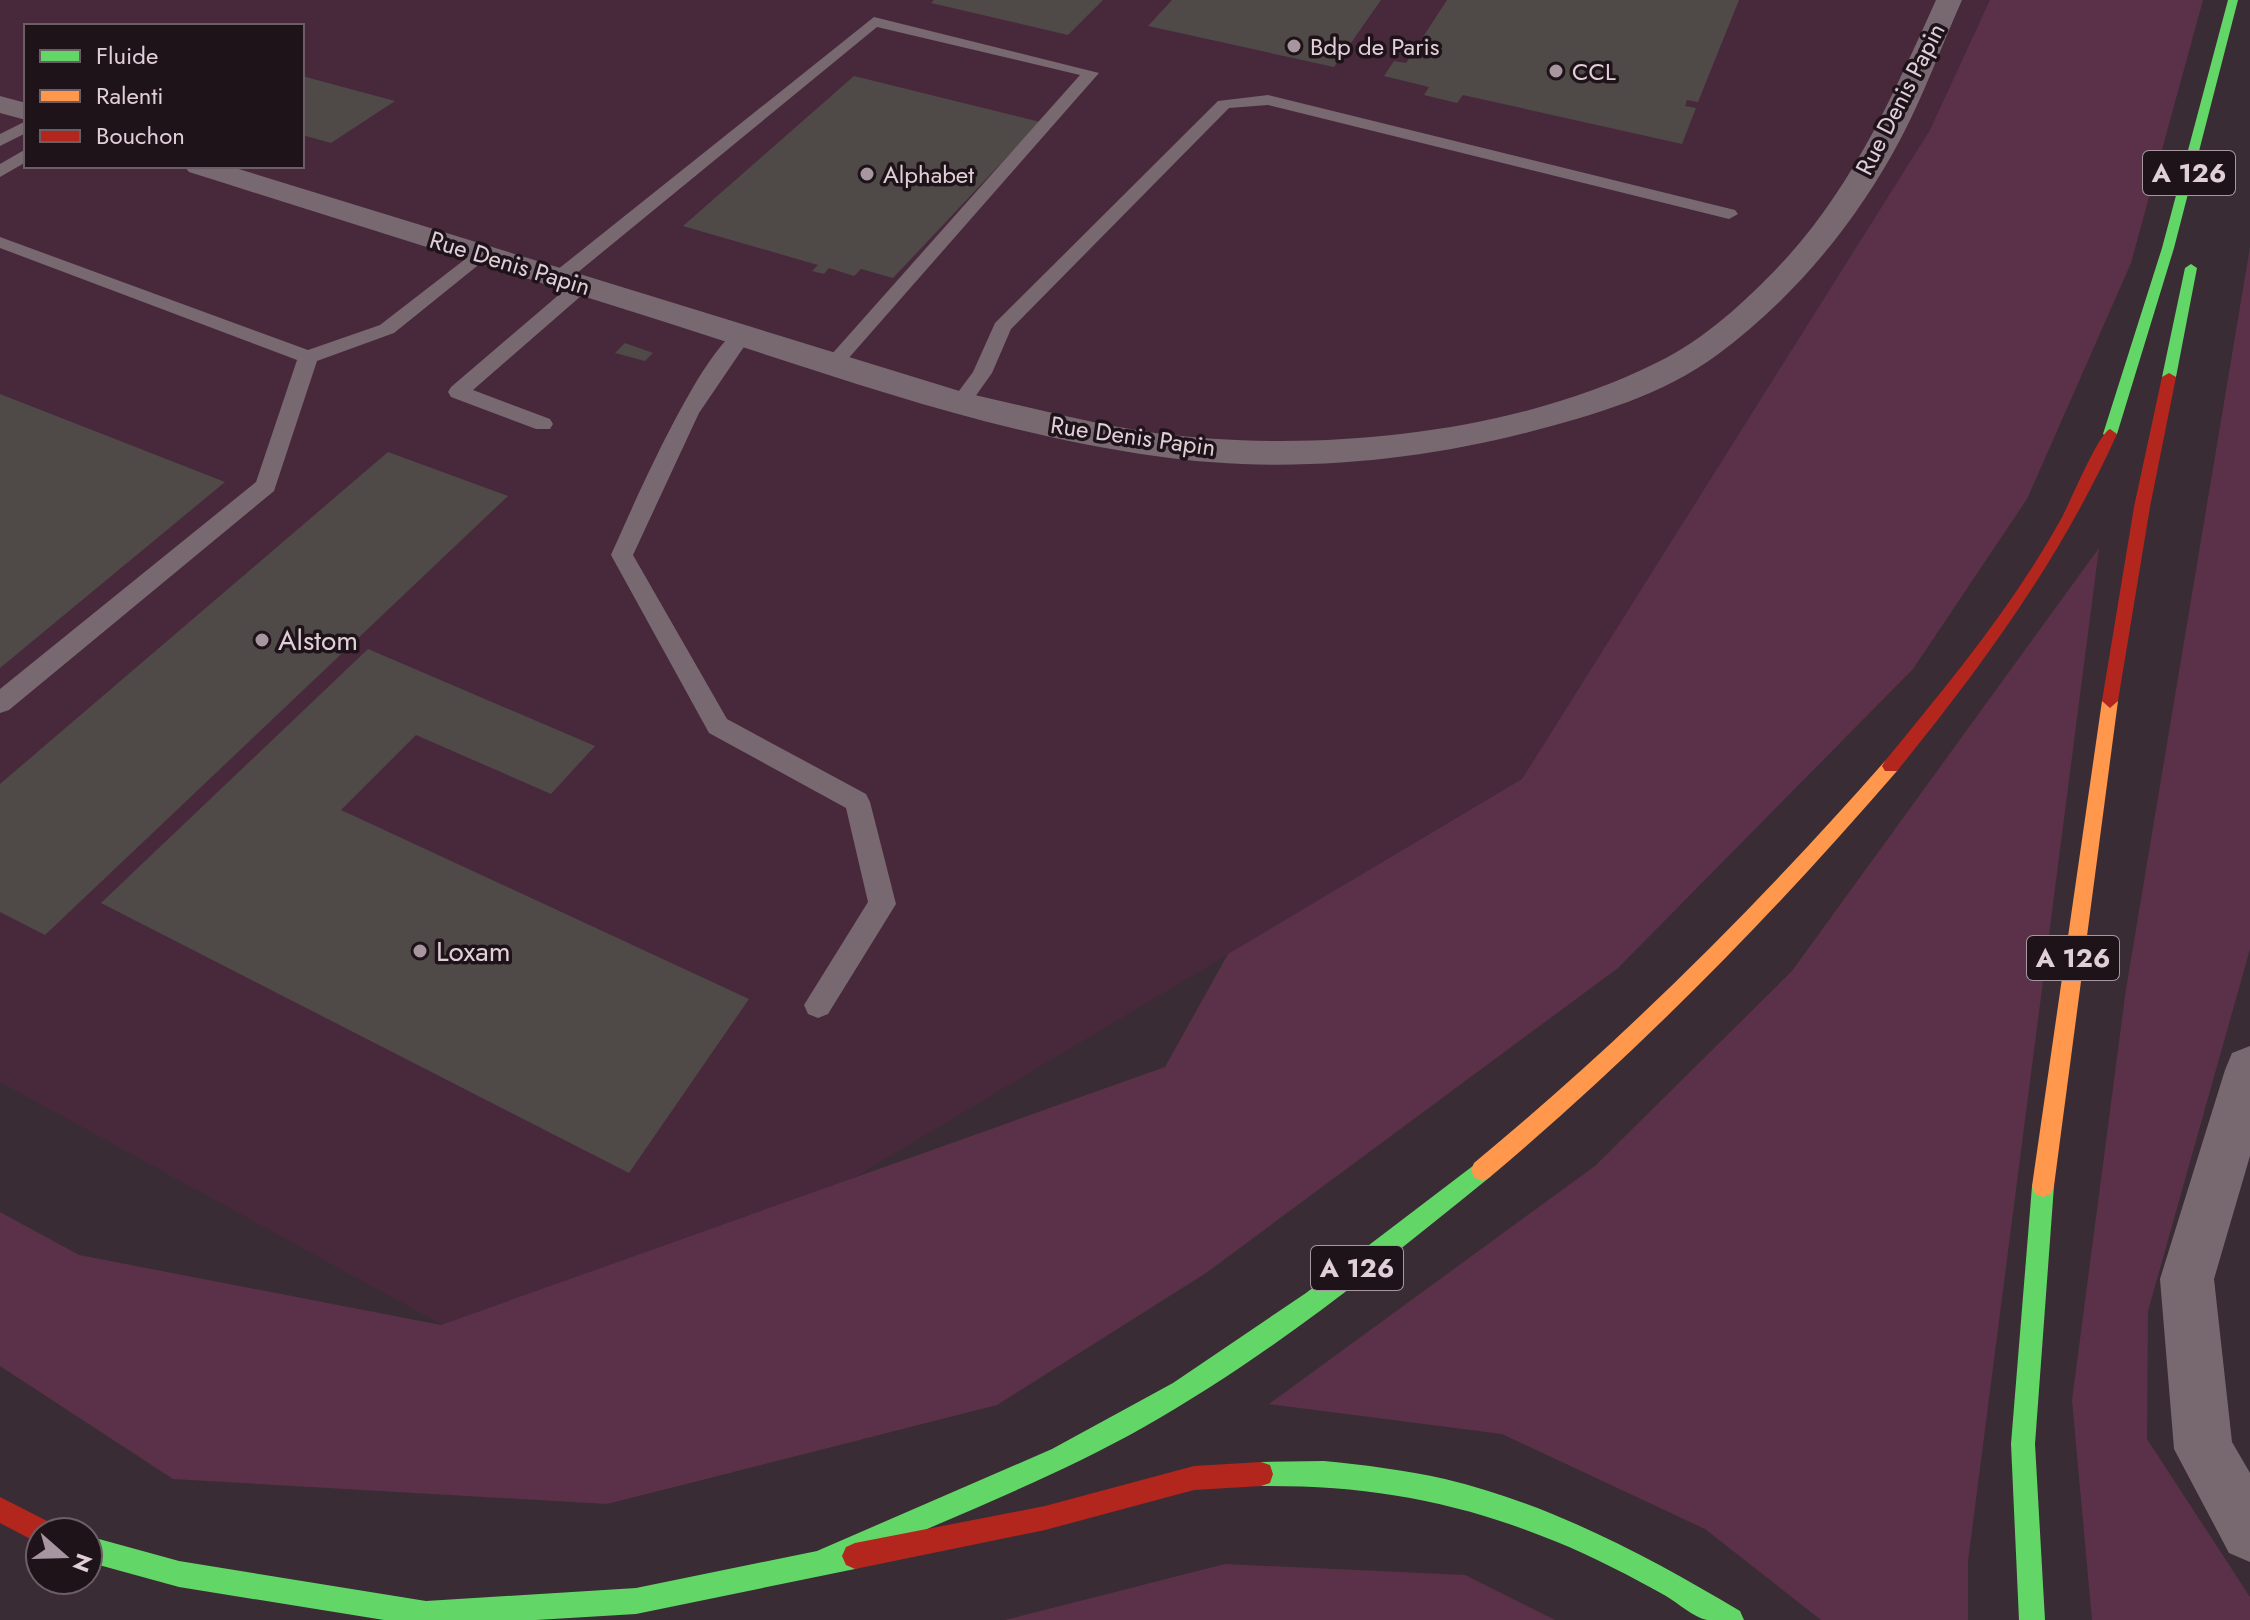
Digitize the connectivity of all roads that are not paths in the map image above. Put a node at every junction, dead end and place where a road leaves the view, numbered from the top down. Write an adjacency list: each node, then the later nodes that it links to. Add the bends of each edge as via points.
1 (1949, 0): 18 (street, Rue Denis Papin, via 1876,158 1803,259 1727,330 1673,369 1599,401 1510,427 1401,444 1293,451 1171,446 1084,433)
2 (2233, 0): 27 (highway, A 126, via 2155,294 2097,462 2025,587 1949,696 1810,864 1702,976 1559,1106 1424,1218 1268,1334 1131,1421)
3 (0, 104): 4 (street)
4 (24, 111)
5 (24, 127): 6 (lane)
6 (0, 141)
7 (24, 155): 9 (lane)
8 (205, 168): 13 (street, Rue Denis Papin)
9 (0, 172)
10 (1729, 214): 18 (lane, via 1268,100 1224,104 1002,327 982,373)
11 (0, 242): 16 (lane)
12 (2196, 247): 29 (highway, A 126, via 2142,507 2101,755 2040,1204 2023,1444)
13 (483, 254): 14 (street, Rue Denis Papin); 16 (lane, via 387,329)
14 (570, 282): 15 (street, Rue Denis Papin); 17 (lane, via 874,22 1091,73); 19 (lane, via 458,392)
15 (742, 335): 17 (street, Rue Denis Papin); 21 (lane, via 681,425 622,555 718,726 857,802 882,904)
16 (308, 357): 20 (lane, via 266,486)
17 (833, 364): 18 (street, Rue Denis Papin)
18 (960, 403)
19 (543, 424)
20 (0, 703)
21 (818, 1005)
22 (2250, 1070): 25 (street, via 2187,1279 2203,1449)
23 (0, 1509): 24 (highway)
24 (24, 1522)
25 (2250, 1532)
26 (104, 1553): 27 (highway, A 126, via 179,1574 426,1614 636,1601)
27 (826, 1560): 28 (highway, via 1045,1518 1194,1478 1315,1470 1412,1482 1563,1530 1657,1574)
28 (1731, 1620)
29 (2032, 1620)

